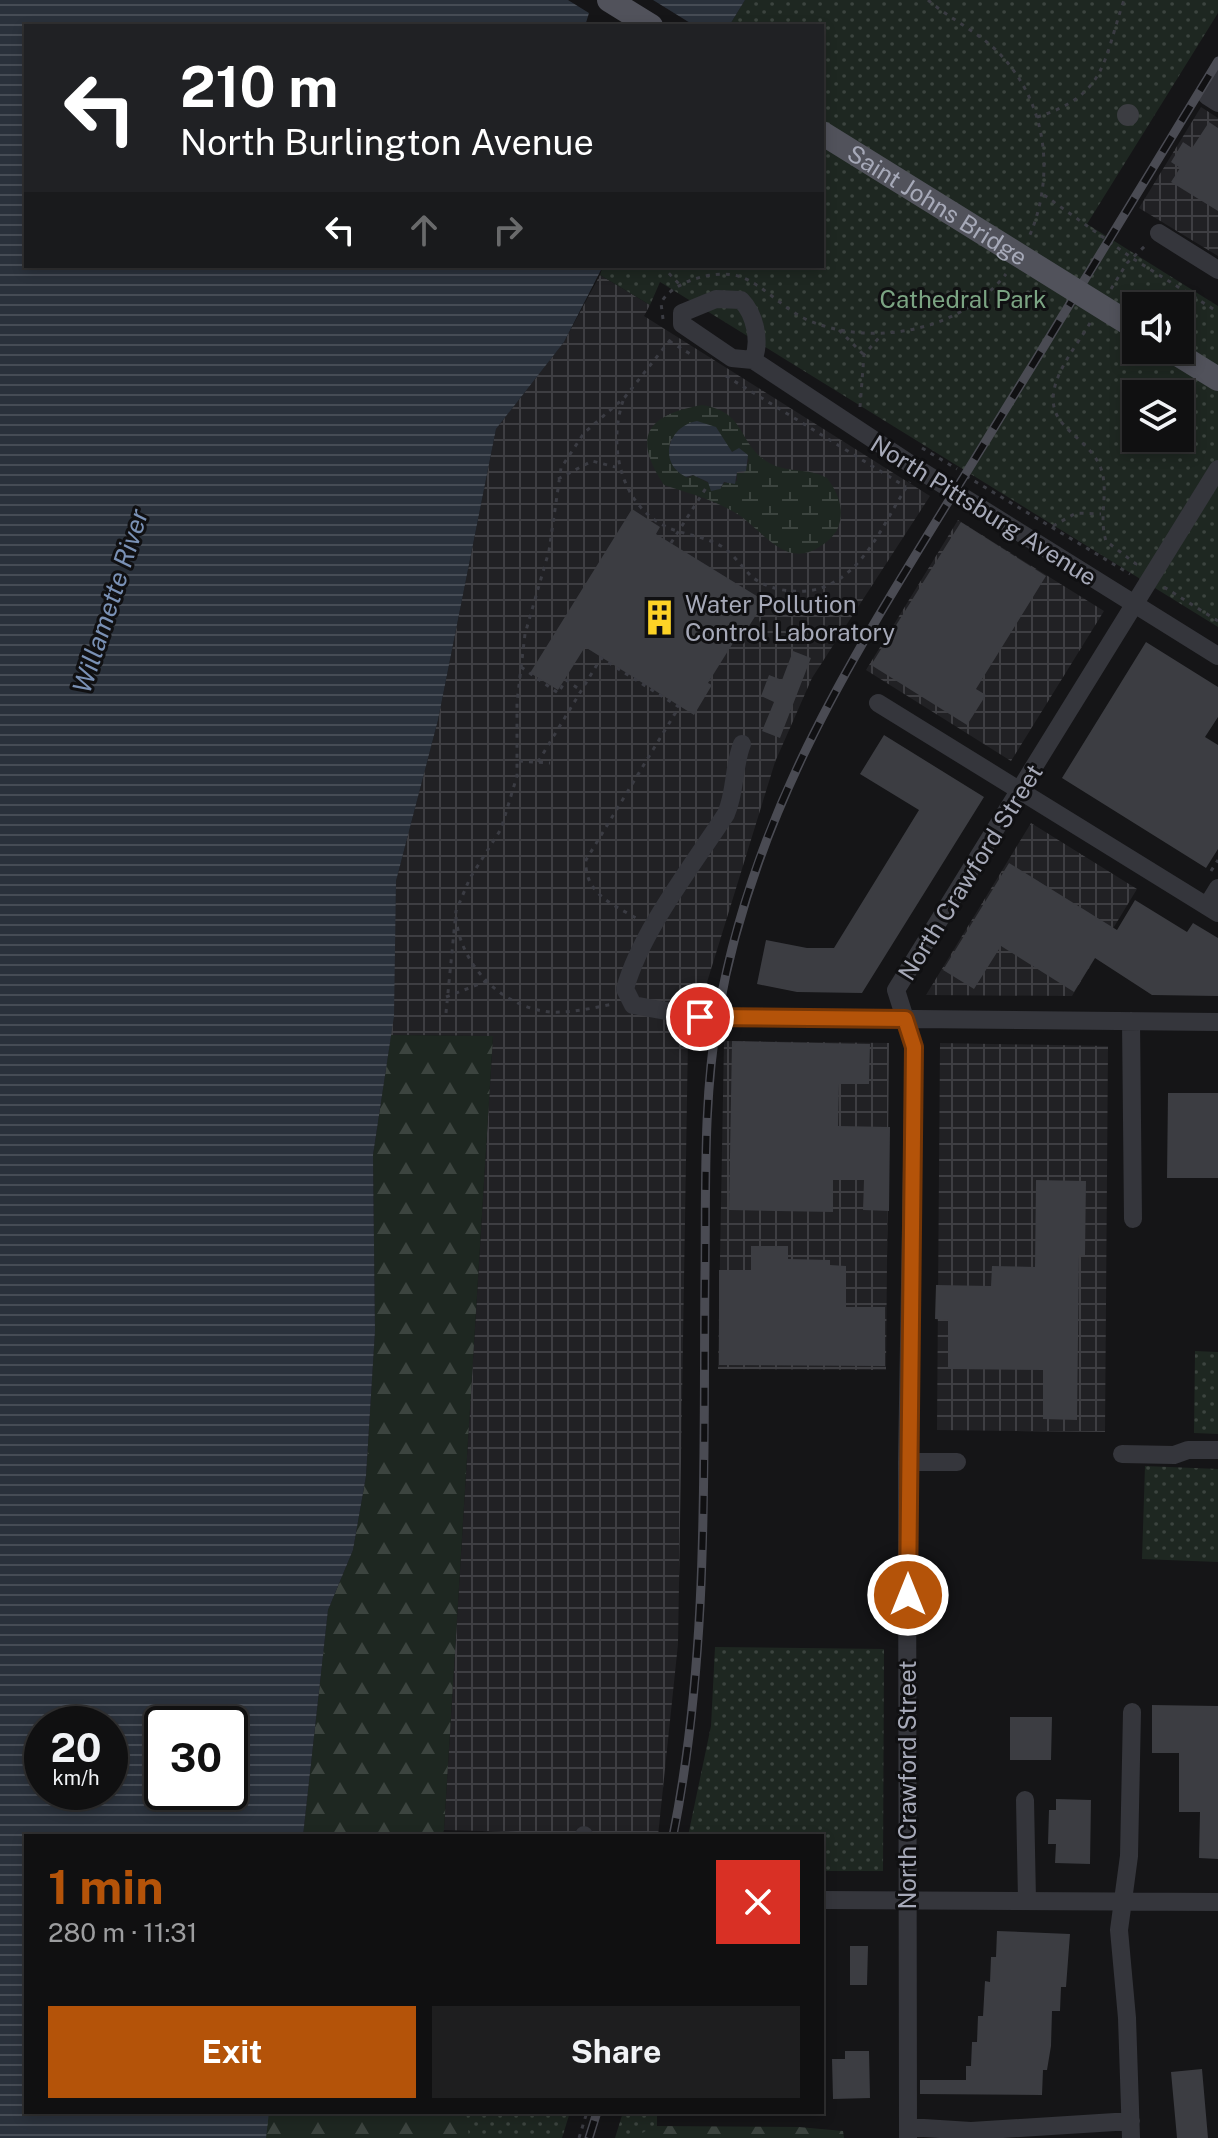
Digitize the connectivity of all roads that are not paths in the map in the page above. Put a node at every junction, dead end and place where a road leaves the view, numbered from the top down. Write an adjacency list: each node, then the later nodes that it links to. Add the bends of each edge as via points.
1 (609, 0): 2 (main road)
2 (648, 24)
3 (1218, 78): 4 (street)
4 (1212, 99)
5 (824, 134): 8 (main road, Saint Johns Bridge, bridge)
6 (1159, 233): 7 (street)
7 (1218, 270)
8 (1122, 319)
9 (753, 360): 13 (street, North Pittsburg Avenue)
10 (1194, 364): 11 (main road)
11 (1218, 379)
12 (1218, 469): 13 (street, North Crawford Street)
13 (1135, 604): 14 (street, North Pittsburg Avenue); 17 (street, North Crawford Street)
14 (1218, 656)
15 (878, 703): 17 (street)
16 (742, 744): 20 (street, via 735,760 733,799 628,976 629,1001 700,1017)
17 (1021, 791): 19 (street); 20 (street, North Crawford Street, via 896,990)
18 (1218, 888): 19 (street)
19 (1212, 910)
20 (905, 1019): 21 (street); 26 (street, North Crawford Street, via 914,1047)
21 (1131, 1021): 22 (street); 23 (street)
22 (1218, 1022)
23 (1133, 1219)
24 (1218, 1450): 25 (street)
25 (1122, 1454)
26 (907, 1462): 27 (street); 31 (street, North Crawford Street)
27 (957, 1462)
28 (1132, 1712): 33 (street)
29 (1025, 1800): 32 (street)
30 (824, 1900): 31 (street)
31 (906, 1900): 32 (street); 36 (street, North Crawford Street)
32 (1027, 1900): 33 (street)
33 (1123, 1901): 34 (street); 35 (street, via 1119,1930)
34 (1218, 1902)
35 (1131, 2129): 36 (street)
36 (908, 2133)

